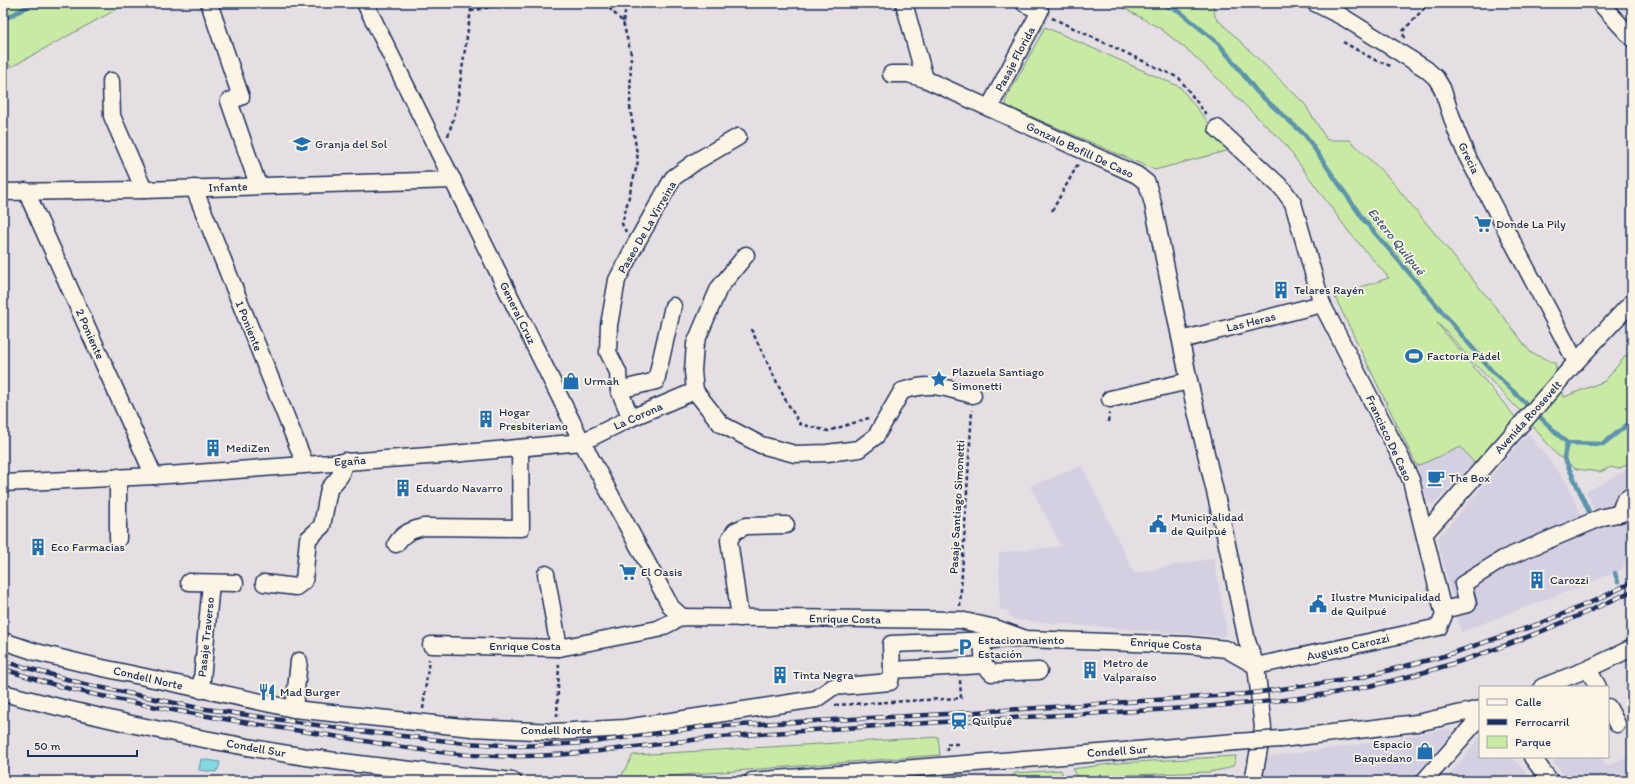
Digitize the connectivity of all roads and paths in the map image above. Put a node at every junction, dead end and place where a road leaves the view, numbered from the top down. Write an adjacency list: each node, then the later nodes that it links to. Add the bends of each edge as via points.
1 (209, 3): 30 (street, via 241,97 229,101)
2 (365, 3): 27 (street, General Cruz)
3 (472, 3): 14 (path)
4 (509, 3): 14 (path)
5 (604, 3): 16 (path)
6 (627, 3): 16 (path)
7 (904, 3): 22 (street)
8 (1024, 3): 15 (street)
9 (1315, 3): 19 (street, Grecia)
10 (1429, 3): 19 (path, via 1403,31 1405,43)
11 (1443, 3): 13 (path)
12 (1600, 3): 17 (street)
13 (1449, 5)
14 (471, 11): 27 (path, via 456,110 446,144)
15 (1040, 11): 24 (street, Pasaje Florida); 25 (path, via 1180,78)
16 (623, 22): 36 (path, via 631,54 630,108 638,161 622,224)
17 (1632, 38)
18 (1343, 42): 20 (path)
19 (1400, 53): 43 (street, Grecia, via 1426,69 1442,88 1467,156)
20 (1394, 68)
21 (891, 74): 22 (street, Gonzalo Bofill De Caso, via 908,74)
22 (925, 79): 24 (street, Gonzalo Bofill De Caso)
23 (111, 81): 32 (street, via 112,116)
24 (989, 108): 28 (street, Gonzalo Bofill De Caso)
25 (1217, 128): 39 (street, Francisco De Caso, via 1282,188 1293,203)
26 (738, 138): 36 (street, Paseo De La Virreina, via 695,162 673,178)
27 (437, 150): 29 (street, General Cruz)
28 (1085, 151): 35 (path); 42 (street, Gonzalo Bofill De Caso, via 1137,174 1147,183)
29 (452, 180): 30 (street, Infante); 51 (street, General Cruz)
30 (258, 185): 31 (street, Infante)
31 (194, 188): 32 (street, Infante); 54 (street, 1 Poniente)
32 (144, 190): 33 (street, Infante)
33 (26, 191): 34 (street, Infante); 55 (street, 2 Poniente)
34 (3, 192)
35 (1052, 211)
36 (634, 247): 45 (street, Paseo De La Virreina, via 617,280 609,325 608,352 618,372)
37 (746, 255): 46 (street, via 720,288 695,344)
38 (1632, 302): 43 (street, Avenida Roosevelt)
39 (1322, 304): 42 (street, Las Heras); 61 (street, Francisco De Caso, via 1401,458)
40 (672, 306): 45 (street, via 656,381)
41 (751, 329): 49 (path, via 800,424 828,431)
42 (1181, 340): 44 (street, Gonzalo Bofill De Caso)
43 (1576, 362): 61 (street, Avenida Roosevelt)
44 (1189, 381): 48 (street); 82 (street, Gonzalo Bofill De Caso, via 1247,641)
45 (619, 390): 50 (street, Paseo De La Virreina)
46 (695, 391): 49 (street, via 721,424 760,445 795,454 859,449 876,436); 50 (street, La Corona)
47 (973, 395): 49 (street, via 935,385 919,386 902,391); 72 (path, Pasaje Santiago Simonetti)
48 (1110, 399)
49 (890, 410)
50 (631, 418): 51 (street, La Corona)
51 (582, 442): 52 (street, Egaña); 70 (street, General Cruz, via 671,607)
52 (520, 448): 53 (street, Egaña); 63 (street, via 521,528 423,527 401,536)
53 (345, 461): 54 (street, Egaña); 68 (street, via 340,476 329,489 322,526 308,539 304,581 296,587)
54 (305, 464): 55 (street, Egaña)
55 (154, 476): 56 (street, Egaña)
56 (118, 477): 57 (street, Egaña); 62 (street)
57 (3, 483)
58 (1632, 495): 59 (street, via 1624,501)
59 (1625, 512): 69 (street, via 1603,517 1503,559 1463,584 1468,604)
60 (786, 525): 71 (street, via 746,526 735,531 730,540)
61 (1425, 533): 69 (street, Francisco De Caso)
62 (118, 538)
63 (396, 544)
64 (546, 574): 78 (street)
65 (189, 582): 66 (street, Pasaje Traverso)
66 (211, 583): 67 (street, Pasaje Traverso); 89 (street, Pasaje Traverso)
67 (235, 583)
68 (264, 583)
69 (1443, 610): 73 (street, Francisco De Caso, via 1444,615)
70 (682, 617): 71 (street, Enrique Costa); 78 (street, Enrique Costa, via 658,629)
71 (740, 618): 72 (street, Enrique Costa)
72 (960, 620): 74 (street, Enrique Costa)
73 (1439, 627): 82 (street, Augusto Carozzi)
74 (1026, 639): 76 (street); 82 (street, Enrique Costa, via 1188,645 1226,649)
75 (3, 641): 89 (street, Condell Norte, via 44,654)
76 (982, 641): 81 (street); 84 (street, via 891,644)
77 (431, 645): 78 (street, Enrique Costa); 96 (path)
78 (559, 648): 98 (path)
79 (1632, 648): 83 (street)
80 (300, 661): 92 (street)
81 (984, 665): 84 (street); 85 (street, via 992,673)
82 (1256, 666): 102 (street, Gonzalo Bofill De Caso, via 1263,728)
83 (1588, 669): 87 (street); 88 (street)
84 (892, 670): 91 (street, via 890,682 833,687)
85 (1039, 671)
86 (960, 677): 91 (path, via 961,698 821,706)
87 (1545, 686)
88 (1597, 686)
89 (201, 690): 92 (street, Condell Norte)
90 (3, 693): 100 (street, Condell Sur, via 160,731 301,756)
91 (816, 699): 98 (street, Condell Norte, via 625,728)
92 (294, 709): 96 (street, Condell Norte)
93 (1479, 709): 101 (street, Condell Sur, bridge, via 1417,723 1281,739)
94 (1609, 709): 97 (street)
95 (1479, 718): 103 (street)
96 (421, 724): 98 (street, Condell Norte)
97 (1617, 724)
98 (555, 732)
99 (1533, 758): 104 (street)
100 (513, 781)
101 (752, 781)
102 (1253, 781)
103 (1424, 781)
104 (1550, 781)

